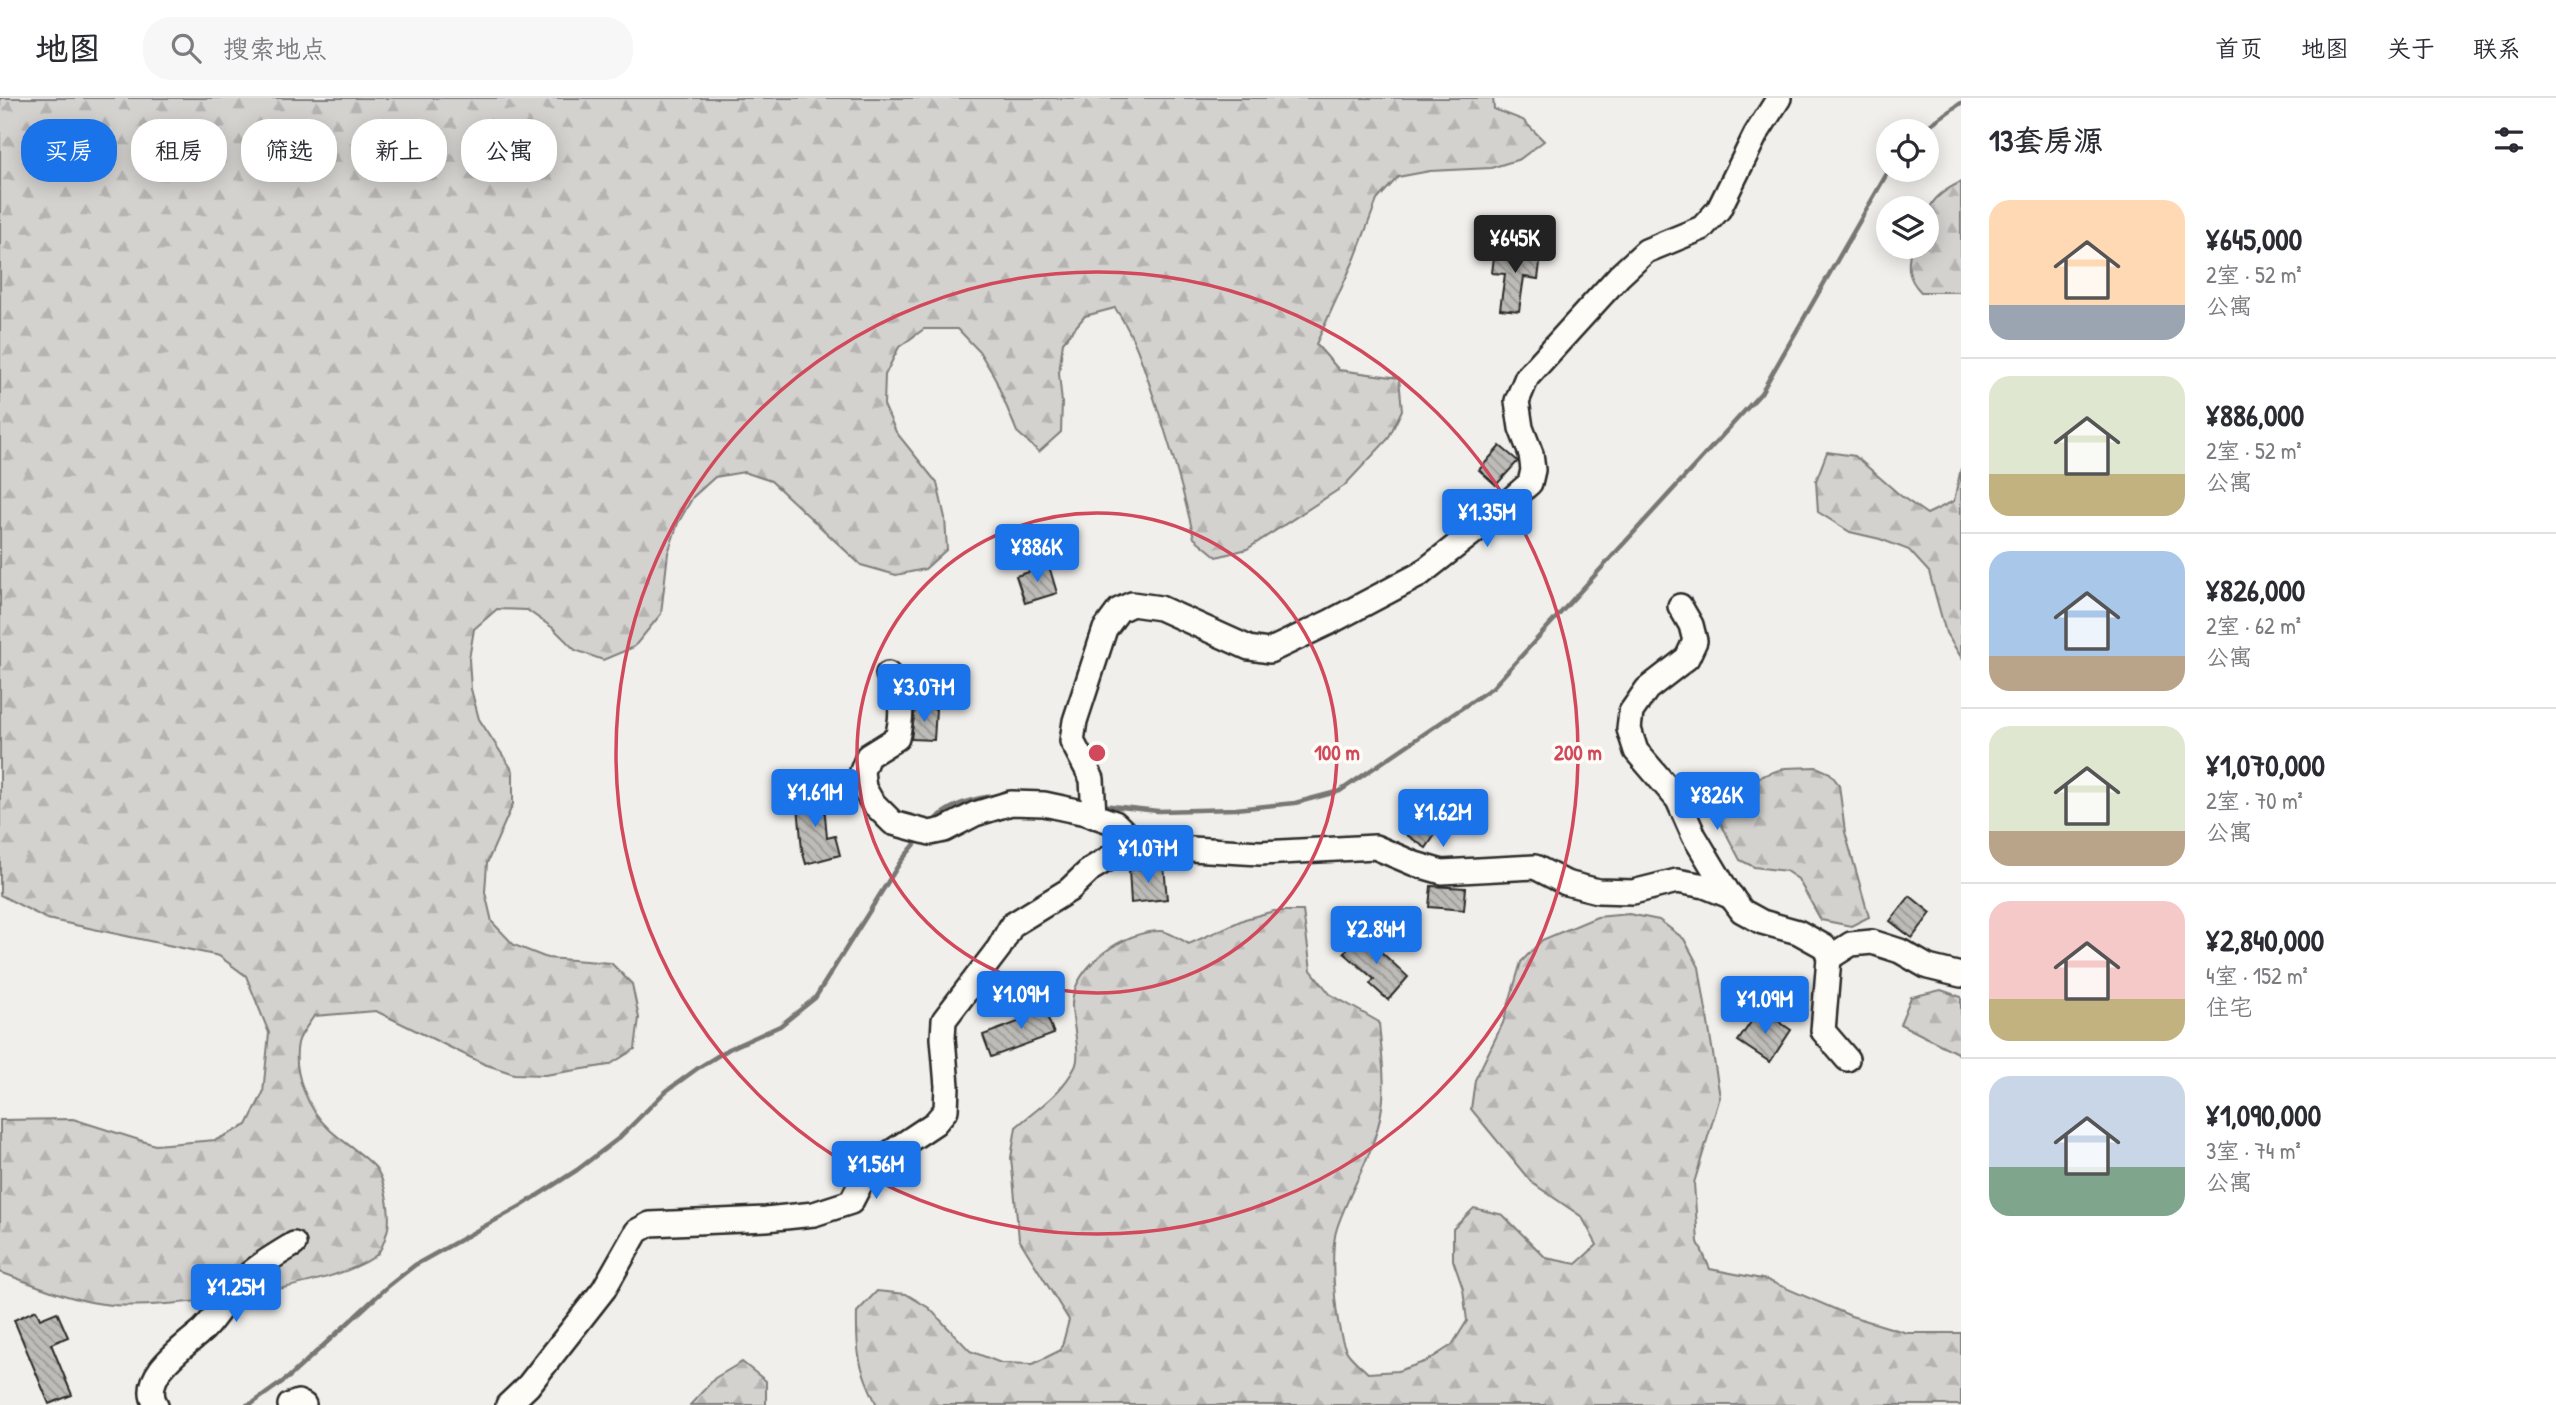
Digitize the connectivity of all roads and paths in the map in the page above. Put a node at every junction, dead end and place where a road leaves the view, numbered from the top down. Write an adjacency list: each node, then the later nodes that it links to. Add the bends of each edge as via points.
1 (1779, 98): 4 (street, via 1719,209 1702,228 1646,251 1527,377 1517,401 1531,454 1530,483 1419,575 1269,651 1249,648 1160,608 1132,604 1119,610 1105,629 1074,721 1072,741 1092,779)
2 (1680, 606): 6 (street, via 1695,641 1687,658 1647,689 1630,712 1629,729 1636,751 1678,800 1694,836)
3 (888, 674): 4 (street, via 898,687 901,721 897,738 868,756 862,771 872,802 893,823 923,832 944,830 1011,803)
4 (1094, 805): 5 (street)
5 (1144, 851): 6 (street, via 1174,848 1260,853 1375,847 1443,872 1535,867 1566,883 1598,891 1633,892 1677,881); 14 (street, via 1114,855 1012,925 944,1020 946,1110 935,1123 884,1157 863,1179 851,1202 814,1214 650,1224 637,1231 604,1289)
6 (1732, 897): 7 (street, via 1742,911 1762,922 1798,932 1825,947)
7 (1829, 958): 8 (street, via 1851,944 1872,942 1928,967); 9 (street, via 1823,1031)
8 (1961, 975)
9 (1847, 1059)
10 (293, 1244): 11 (street, via 241,1282 203,1329 171,1357 153,1381)
11 (156, 1405)
12 (290, 1405): 13 (street)
13 (304, 1405)
14 (508, 1405)

